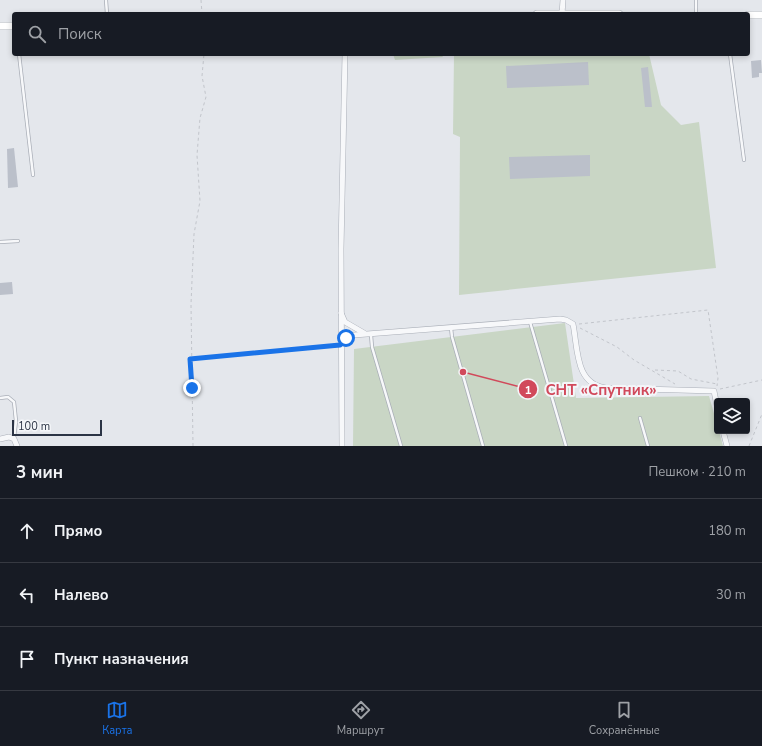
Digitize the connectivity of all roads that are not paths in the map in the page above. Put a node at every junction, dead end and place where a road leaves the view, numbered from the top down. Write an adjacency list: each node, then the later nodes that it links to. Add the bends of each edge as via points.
1 (106, 0): 4 (lane)
2 (563, 0): 5 (street)
3 (696, 0): 6 (lane)
4 (107, 12)
5 (562, 12)
6 (696, 12)
7 (750, 15): 8 (main road)
8 (762, 15)
9 (0, 26): 10 (main road)
10 (12, 26)
11 (19, 56): 15 (lane)
12 (345, 56): 18 (street)
13 (730, 56): 14 (lane)
14 (744, 160)
15 (33, 175)
16 (18, 241): 17 (lane)
17 (0, 242)
18 (340, 312): 21 (street, via 346,322); 23 (street)
19 (529, 321): 20 (street); 25 (street, via 560,319 573,324 582,374 593,385 614,389 714,391); 34 (lane)
20 (451, 328): 22 (street); 33 (lane)
21 (365, 334): 22 (street); 23 (street, via 346,338)
22 (371, 335): 32 (lane, via 372,347)
23 (340, 345): 31 (street)
24 (0, 398): 29 (lane, via 8,398 14,402)
25 (715, 398)
26 (640, 418): 35 (lane)
27 (724, 434): 36 (street)
28 (0, 439): 29 (street)
29 (14, 439): 30 (street)
30 (17, 446)
31 (342, 446)
32 (401, 446)
33 (483, 446)
34 (566, 446)
35 (648, 446)
36 (727, 446)

